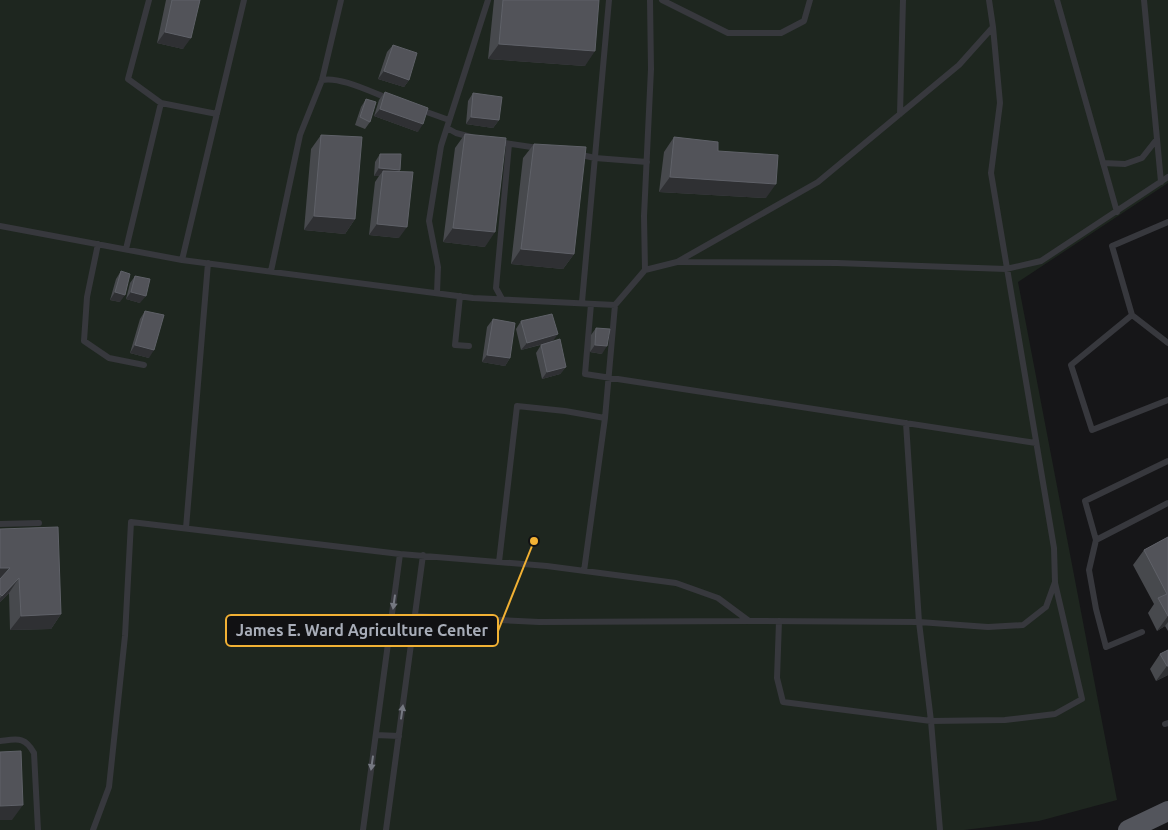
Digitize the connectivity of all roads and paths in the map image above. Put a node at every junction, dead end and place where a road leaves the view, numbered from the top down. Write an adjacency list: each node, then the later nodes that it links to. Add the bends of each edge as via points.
1 (149, 0): 16 (lane, via 128,79)
2 (244, 0): 18 (lane)
3 (341, 0): 14 (lane)
4 (488, 0): 20 (lane)
5 (609, 0): 28 (lane)
6 (650, 0): 29 (lane)
7 (662, 0): 8 (lane, via 728,33 782,33 804,21)
8 (810, 0)
9 (903, 0): 19 (lane)
10 (989, 0): 13 (lane)
11 (1057, 0): 30 (lane)
12 (1144, 0): 23 (lane)
13 (993, 27): 19 (lane, via 959,65); 41 (lane, via 1000,103 991,173)
14 (322, 80): 15 (lane, via 339,80); 43 (lane, via 300,135)
15 (394, 100)
16 (161, 103): 18 (lane); 37 (lane)
17 (412, 107): 20 (lane)
18 (217, 114): 38 (lane)
19 (900, 114): 39 (lane, via 818,182)
20 (449, 120): 21 (lane)
21 (447, 128): 22 (lane); 44 (lane, via 428,221 438,267)
22 (477, 138)
23 (1157, 139): 30 (lane, via 1142,158 1125,164); 32 (lane)
24 (494, 142): 25 (lane)
25 (509, 144): 26 (lane); 46 (lane, via 496,288)
26 (546, 150)
27 (574, 154): 28 (lane)
28 (595, 158): 29 (lane); 47 (lane)
29 (647, 162): 42 (lane)
30 (1103, 163): 33 (lane)
31 (1168, 177): 32 (lane)
32 (1161, 182): 33 (lane)
33 (1117, 212): 41 (lane, via 1041,261)
34 (1168, 222): 50 (lane, via 1112,246)
35 (0, 226): 36 (lane)
36 (98, 244): 37 (lane); 53 (lane, via 87,297 84,342 109,358)
37 (126, 249): 38 (lane)
38 (182, 260): 40 (lane)
39 (677, 262): 41 (lane, via 837,262); 42 (lane)
40 (208, 263): 43 (lane); 63 (lane)
41 (1006, 269): 58 (lane)
42 (645, 270): 49 (lane)
43 (271, 271): 44 (lane)
44 (437, 293): 45 (lane)
45 (460, 296): 46 (lane); 52 (lane, via 455,345)
46 (502, 299): 47 (lane)
47 (582, 302): 48 (lane)
48 (591, 304): 49 (lane); 54 (lane, via 585,374)
49 (615, 305): 54 (lane)
50 (1132, 315): 51 (lane); 55 (lane, via 1071,365 1092,430)
51 (1168, 343)
52 (470, 346)
53 (144, 365)
54 (610, 378): 56 (lane); 57 (lane)
55 (1168, 400)
56 (605, 418): 67 (lane, via 517,406); 68 (lane)
57 (906, 423): 58 (lane); 73 (lane)
58 (1036, 444): 69 (lane, via 1054,548)
59 (1168, 461): 64 (lane, via 1085,501)
60 (1168, 503): 64 (lane)
61 (39, 523): 62 (lane)
62 (0, 524)
63 (186, 528): 65 (lane); 81 (lane, via 131,522 109,787)
64 (1096, 540): 74 (lane, via 1089,570 1106,647)
65 (400, 554): 66 (lane); 76 (lane, one-way to 76)
66 (423, 555): 67 (lane); 70 (lane)
67 (499, 562): 68 (lane)
68 (584, 571): 71 (lane, via 676,583 718,598)
69 (1055, 582): 73 (lane, via 1046,607 1024,625 988,627); 75 (lane, via 1082,699 1055,714 1005,720)
70 (416, 616): 71 (lane, via 540,622); 77 (lane, one-way to 70)
71 (748, 621): 72 (lane)
72 (779, 621): 73 (lane); 75 (lane, via 777,678 783,702)
73 (919, 622): 75 (lane)
74 (1142, 632)
75 (931, 721): 84 (lane)
76 (376, 735): 77 (lane); 82 (lane, one-way to 82)
77 (399, 736): 83 (lane)
78 (0, 741): 80 (lane, via 23,740 34,753)
79 (1168, 812): 85 (main road)
80 (38, 830)
81 (93, 830)
82 (363, 830)
83 (386, 830)
84 (940, 830)
85 (1128, 830)

